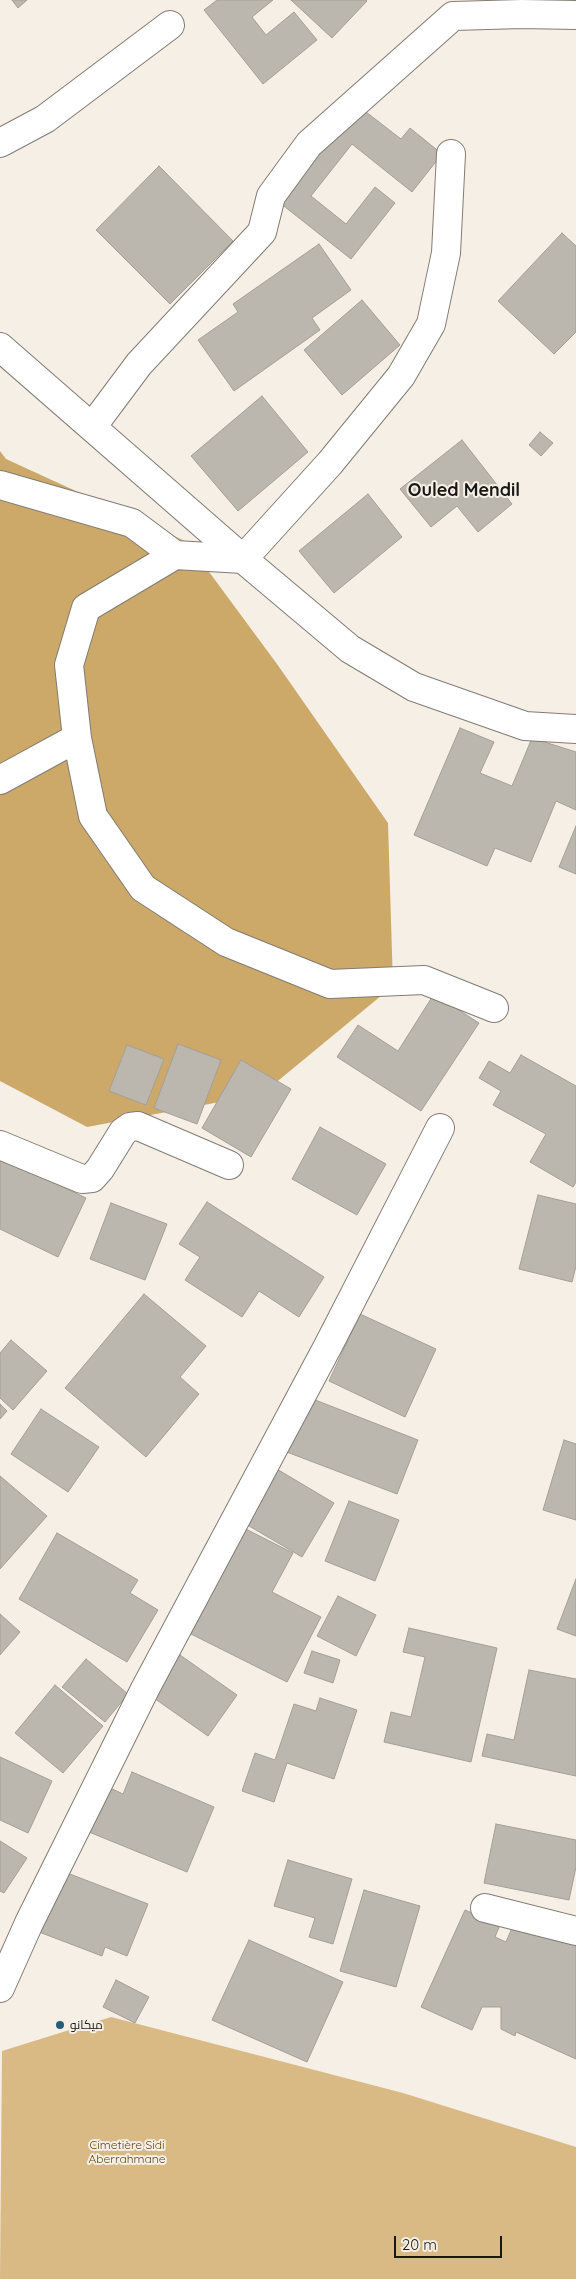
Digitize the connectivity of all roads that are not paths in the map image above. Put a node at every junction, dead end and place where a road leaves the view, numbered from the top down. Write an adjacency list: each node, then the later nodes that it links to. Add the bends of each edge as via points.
1 (457, 8): 2 (street); 7 (street, via 309,144 271,196 262,232 139,364)
2 (576, 15)
3 (170, 25): 4 (street, via 44,118)
4 (0, 143)
5 (451, 154): 10 (street, via 446,253 431,324 401,376)
6 (0, 347): 7 (street)
7 (92, 427): 10 (street)
8 (0, 486): 9 (street, via 132,523)
9 (175, 555): 10 (street); 12 (street, via 86,608 69,664)
10 (243, 559): 11 (street, via 350,649 414,687 525,726)
11 (576, 730)
12 (77, 738): 13 (street); 14 (street, via 93,816 143,888 226,942 330,984 424,980)
13 (0, 780)
14 (494, 1008)
15 (440, 1128): 20 (street, via 145,1689)
16 (0, 1146): 17 (street, via 82,1179 92,1178 123,1132 138,1126)
17 (228, 1165)
18 (484, 1908): 19 (street)
19 (576, 1931)
20 (0, 1988)

